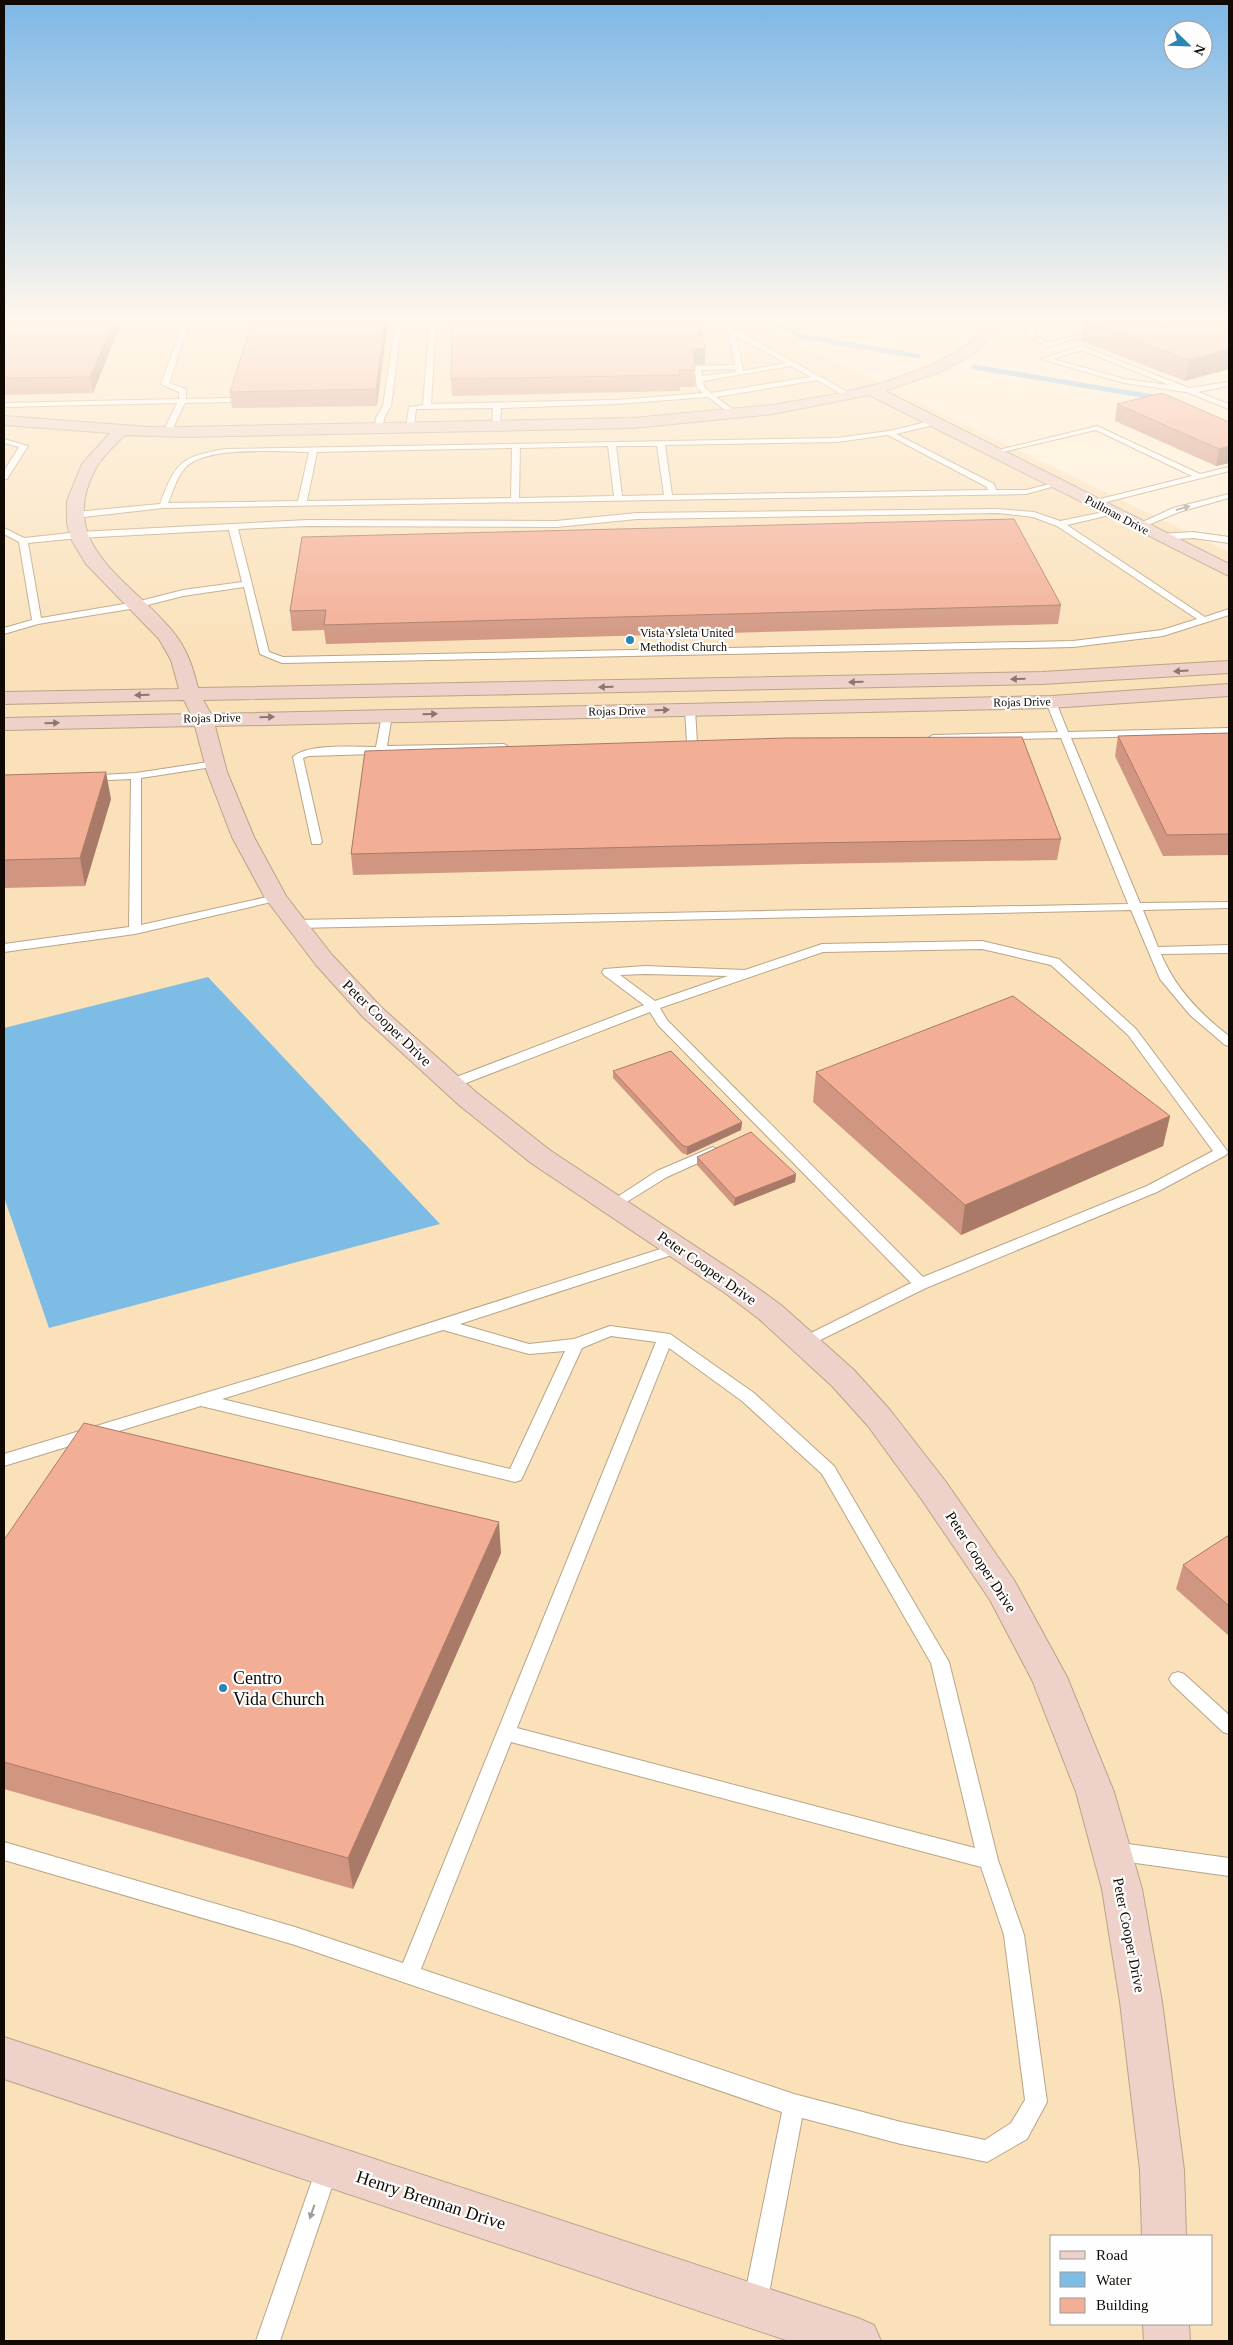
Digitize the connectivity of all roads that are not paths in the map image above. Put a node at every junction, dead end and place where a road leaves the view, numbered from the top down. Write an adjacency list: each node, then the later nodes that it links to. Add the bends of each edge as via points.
1 (122, 430): 29 (street, Peter Cooper Drive, via 90,464 75,501)
2 (132, 430): 8 (street)
3 (278, 430): 8 (street)
4 (900, 430): 9 (lane)
5 (952, 430): 15 (street, Pullman Drive)
6 (1087, 430): 15 (lane)
7 (1102, 430): 18 (lane)
8 (167, 432)
9 (889, 433): 11 (lane, via 837,440); 20 (lane, via 991,486)
10 (4, 442): 17 (lane, via 24,446)
11 (661, 443): 12 (lane); 22 (lane)
12 (612, 444): 13 (lane); 23 (lane)
13 (516, 445): 14 (lane); 24 (lane)
14 (314, 449): 26 (lane); 27 (lane, via 225,451 191,460 178,469)
15 (994, 452): 19 (street, Pullman Drive)
16 (1229, 469): 18 (lane)
17 (4, 477)
18 (1200, 477): 25 (lane)
19 (1058, 484): 20 (lane, via 1026,492); 25 (street, Pullman Drive)
20 (992, 493): 22 (lane)
21 (1229, 496): 31 (lane, one-way to 21, via 1154,522 1176,510)
22 (668, 498): 23 (lane)
23 (618, 499): 24 (lane)
24 (516, 500): 26 (lane)
25 (1095, 503): 28 (street, Pullman Drive)
26 (302, 504): 27 (lane)
27 (163, 506): 29 (lane)
28 (1112, 512): 30 (lane); 31 (street, Pullman Drive)
29 (75, 515): 35 (street, Peter Cooper Drive)
30 (1060, 524): 32 (lane, via 1034,515 1003,511 637,516 556,524 308,523); 43 (lane)
31 (1138, 526): 36 (street, Pullman Drive)
32 (234, 527): 35 (lane); 40 (lane)
33 (1194, 527): 36 (lane)
34 (4, 531): 37 (lane)
35 (79, 535): 37 (lane); 41 (street, Peter Cooper Drive, via 92,560)
36 (1159, 537): 38 (lane, via 1193,535); 39 (street, Pullman Drive)
37 (23, 540): 44 (lane)
38 (1229, 540)
39 (1229, 571)
40 (248, 584): 41 (lane, via 183,593); 43 (lane, via 265,654 282,660 1073,644 1163,633)
41 (136, 605): 44 (lane); 50 (street, Peter Cooper Drive, via 166,636 181,660)
42 (1229, 612): 43 (lane)
43 (1204, 620)
44 (37, 621): 45 (lane)
45 (4, 632)
46 (1229, 668): 50 (street, Rojas Drive, one-way to 50, via 1042,678)
47 (1229, 690): 49 (street, Rojas Drive)
48 (4, 698): 50 (street, Rojas Drive, one-way to 48)
49 (1051, 702): 51 (street, Rojas Drive); 55 (lane)
50 (197, 706): 52 (street, Rojas Drive, one-way to 52); 53 (street, Rojas Drive, one-way to 50); 60 (street, Peter Cooper Drive)
51 (690, 709): 52 (street, Rojas Drive, one-way to 51); 57 (lane)
52 (387, 715): 59 (lane)
53 (4, 724)
54 (1229, 731): 55 (lane)
55 (1065, 735): 56 (lane); 66 (lane)
56 (918, 738)
57 (692, 743)
58 (517, 746): 59 (lane)
59 (380, 749): 63 (lane, via 320,751 298,757)
60 (215, 764): 61 (lane); 64 (street, Peter Cooper Drive, via 243,838)
61 (136, 776): 62 (lane); 68 (lane)
62 (80, 778)
63 (316, 842)
64 (276, 898): 67 (street, Peter Cooper Drive); 68 (lane)
65 (1229, 904): 66 (lane)
66 (1136, 906): 67 (lane); 71 (lane)
67 (296, 924): 75 (street, Peter Cooper Drive, via 372,1012)
68 (135, 930): 69 (lane)
69 (4, 948)
70 (1229, 949): 71 (lane)
71 (1154, 951): 74 (lane, via 1164,976 1183,1002 1205,1025)
72 (750, 973): 73 (lane); 73 (lane, via 608,972); 79 (lane, via 822,948 982,945 1055,962 1132,1032 1220,1152 1152,1189)
73 (653, 1006): 75 (lane); 79 (lane, via 662,1022 760,1129)
74 (1229, 1042)
75 (451, 1084): 77 (street, Peter Cooper Drive, via 541,1157)
76 (722, 1147): 77 (lane, via 662,1174)
77 (612, 1205): 78 (street, Peter Cooper Drive)
78 (679, 1248): 80 (lane); 82 (street, Peter Cooper Drive, via 770,1312)
79 (921, 1284): 82 (lane)
80 (442, 1324): 83 (lane, via 529,1349); 84 (lane)
81 (665, 1338): 83 (lane, via 610,1331); 88 (lane); 91 (lane, via 748,1396 828,1470 940,1662)
82 (804, 1342): 89 (street, Peter Cooper Drive, via 879,1418 1002,1590 1049,1677 1095,1792)
83 (576, 1344): 84 (lane, via 515,1476)
84 (202, 1400): 85 (lane)
85 (4, 1460)
86 (1178, 1679): 87 (lane)
87 (1229, 1726)
88 (505, 1733): 91 (lane); 93 (lane)
89 (1111, 1850): 92 (lane); 97 (street, Peter Cooper Drive, via 1122,1889 1141,2002 1162,2170)
90 (4, 1851): 93 (lane, via 295,1936)
91 (988, 1860): 95 (lane, via 1014,1935 1036,2102 1019,2131 987,2151)
92 (1229, 1867)
93 (408, 1975): 95 (lane)
94 (4, 2058): 96 (street, Henry Brennan Drive)
95 (794, 2105): 98 (lane)
96 (328, 2166): 98 (street, Henry Brennan Drive); 100 (lane, one-way to 100)
97 (1164, 2235)
98 (754, 2307): 101 (street, Henry Brennan Drive)
99 (1166, 2325): 102 (street)
100 (268, 2341)
101 (858, 2341)
102 (1166, 2341)

